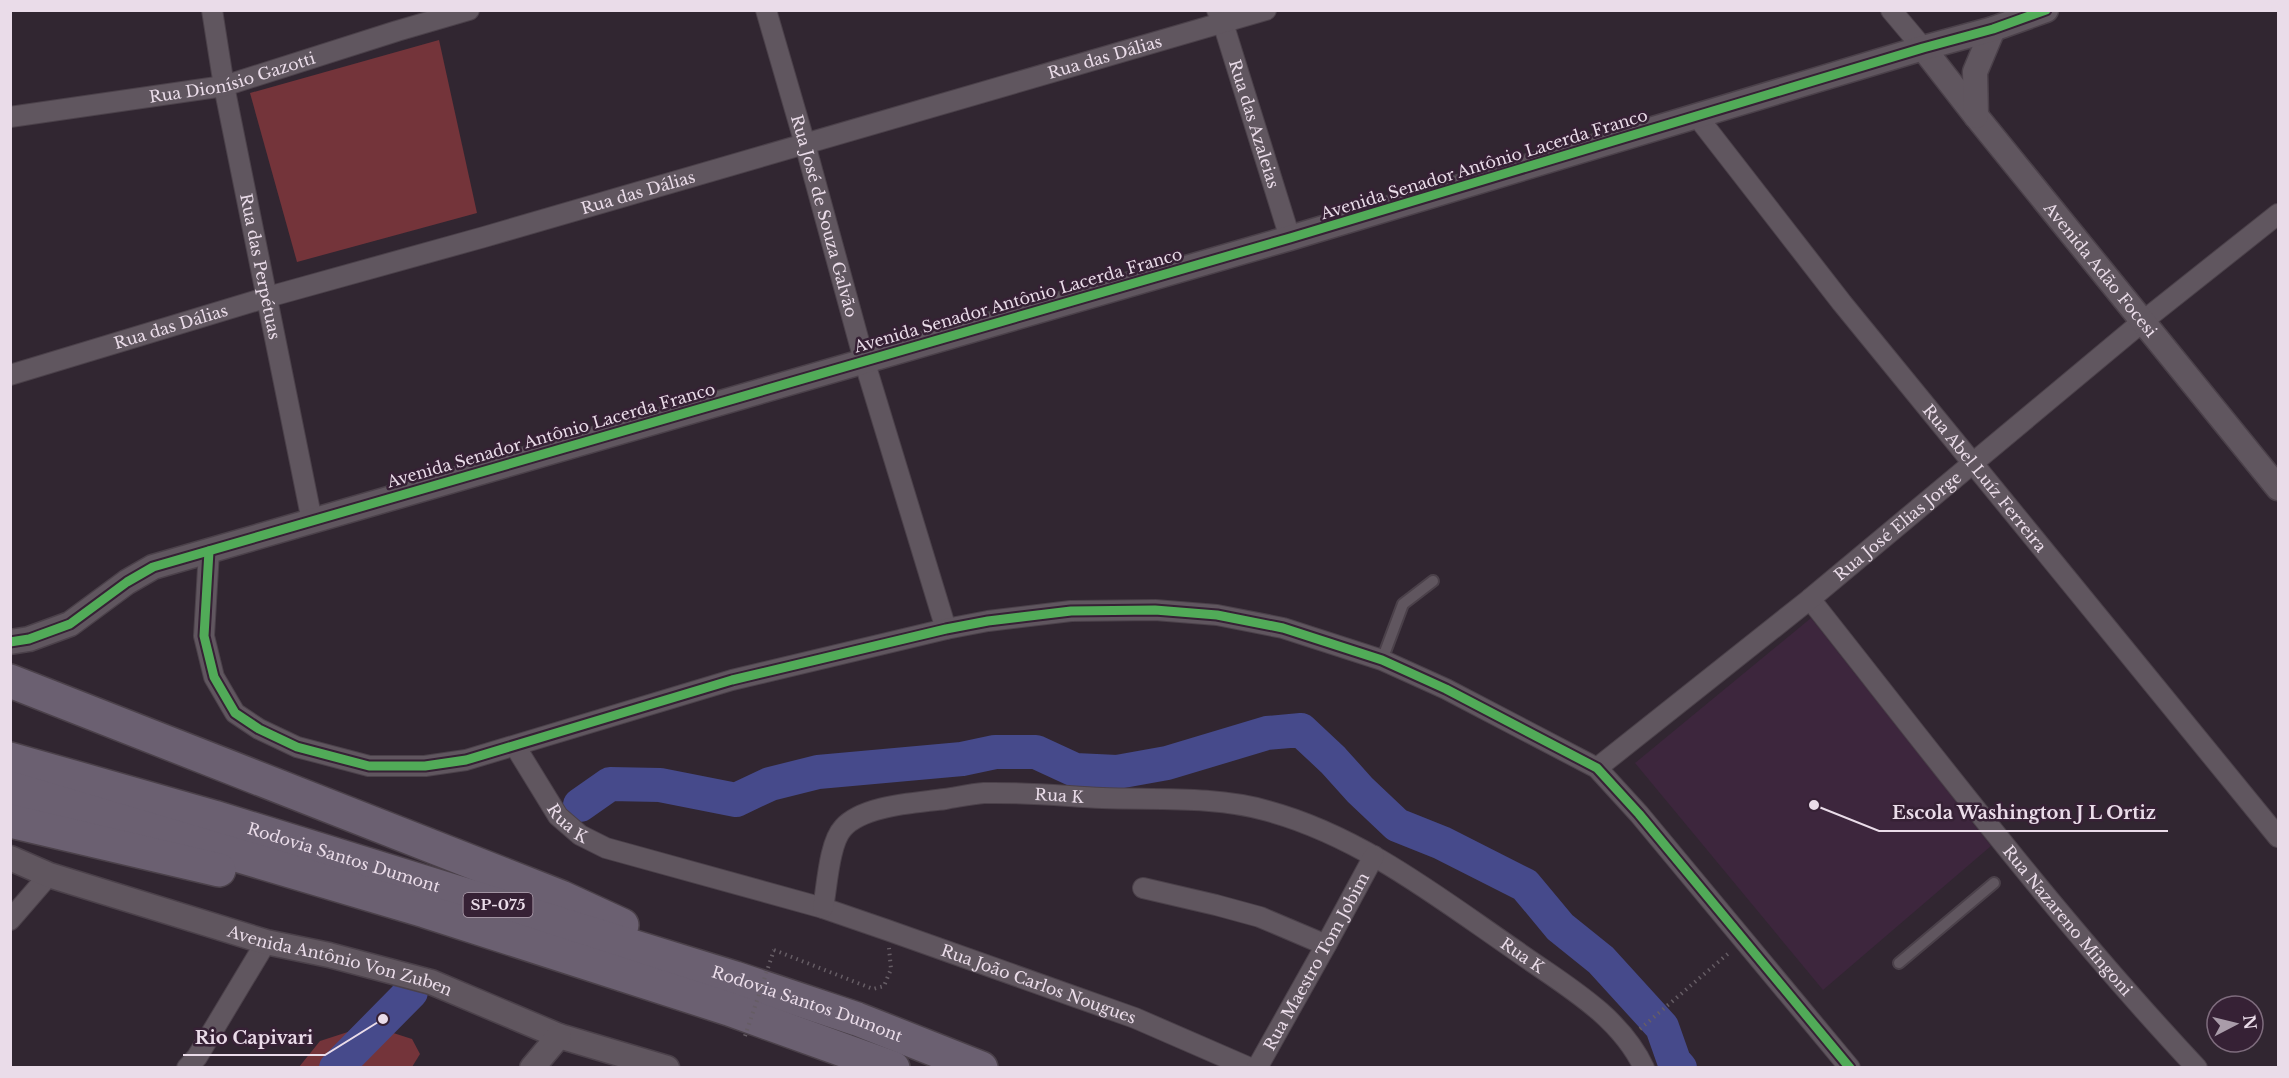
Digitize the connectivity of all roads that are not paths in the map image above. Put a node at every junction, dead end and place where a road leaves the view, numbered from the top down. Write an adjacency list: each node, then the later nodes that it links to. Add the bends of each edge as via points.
1 (212, 10): 10 (street, Rua das Perpétuas)
2 (766, 10): 14 (street, Rua José de Souza Galvão)
3 (1266, 10): 7 (street, Rua das Dálias)
4 (1891, 10): 9 (street)
5 (2046, 10): 8 (street, Avenida Senador Antônio Lacerda Franco)
6 (457, 12): 10 (street, Rua Dionísio Gazotti)
7 (1220, 17): 14 (street, Rua das Dálias); 16 (street, Rua das Azaleias)
8 (1993, 29): 9 (street, Avenida Senador Antônio Lacerda Franco); 12 (street, via 1975,72)
9 (1923, 48): 11 (street, Avenida Senador Antônio Lacerda Franco); 12 (street, Avenida Adão Focesi)
10 (224, 86): 13 (street, Rua Dionísio Gazotti); 17 (street, Rua das Perpétuas)
11 (1696, 115): 16 (street, Avenida Senador Antônio Lacerda Franco); 21 (street, Rua Abel Luíz Ferreira)
12 (1976, 116): 18 (street, Avenida Adão Focesi)
13 (10, 117)
14 (805, 144): 17 (street, Rua das Dálias); 19 (street, Rua José de Souza Galvão)
15 (2278, 214): 18 (street, Rua José Elias Jorge)
16 (1290, 238): 19 (street, Avenida Senador Antônio Lacerda Franco)
17 (268, 297): 20 (street, Rua das Dálias); 23 (street, Rua das Perpétuas)
18 (2142, 322): 21 (street, Rua José Elias Jorge); 22 (street, Avenida Adão Focesi)
19 (864, 360): 23 (street, Avenida Senador Antônio Lacerda Franco); 27 (street, Rua José de Souza Galvão)
20 (10, 375)
21 (1973, 463): 26 (street, Rua José Elias Jorge); 36 (street, Rua Abel Luíz Ferreira)
22 (2278, 488)
23 (312, 521): 24 (street, Avenida Senador Antônio Lacerda Franco)
24 (209, 551): 28 (street, Avenida Senador Antônio Lacerda Franco, via 153,567 70,624); 31 (street, via 204,636 214,678 234,713 259,729 297,747 369,766 425,766 466,760)
25 (1433, 581): 29 (lane, via 1403,604)
26 (1810, 599): 33 (street, Rua José Elias Jorge); 59 (street, Rua Nazareno Mingoni, via 2022,866)
27 (946, 629): 29 (street, via 1071,611 1155,610 1217,615 1283,628); 31 (street, via 732,680)
28 (10, 642)
29 (1382, 660): 33 (street)
30 (10, 681): 48 (highway, via 561,897)
31 (515, 746): 42 (street, Rua K, via 558,816 580,835 606,848)
32 (10, 759): 48 (highway, Rodovia Santos Dumont / SP-075, via 214,817)
33 (1597, 768): 58 (street)
34 (10, 788): 43 (highway, Rodovia Santos Dumont / SP-075)
35 (10, 821): 43 (highway, via 284,888)
36 (2278, 837)
37 (1374, 856): 42 (street, Rua K, via 1316,826 1266,810 1210,802 983,793 878,810 853,819 842,828 835,843); 46 (street, Rua Maestro Tom Jobim); 57 (street, Rua K, via 1573,990 1628,1039)
38 (10, 858): 39 (street, Avenida Antônio Von Zuben)
39 (49, 875): 44 (street); 45 (street, Avenida Antônio Von Zuben)
40 (1994, 883): 47 (lane)
41 (1143, 888): 46 (street, via 1260,917)
42 (823, 908): 55 (street, Rua João Carlos Nougues, via 1135,1018)
43 (425, 911): 53 (highway, Rodovia Santos Dumont / SP-075, via 729,1009)
44 (10, 920)
45 (266, 942): 49 (street, Avenida Antônio Von Zuben, via 431,982); 50 (street)
46 (1326, 945): 56 (street, Rua Maestro Tom Jobim)
47 (1899, 963)
48 (735, 978): 54 (highway, Rodovia Santos Dumont / SP-075, via 857,1019)
49 (559, 1036): 51 (street); 52 (street, Avenida Antônio Von Zuben)
50 (187, 1068)
51 (532, 1068)
52 (668, 1068)
53 (893, 1068)
54 (981, 1068)
55 (1250, 1068)
56 (1257, 1068)
57 (1644, 1068)
58 (1850, 1068)
59 (2197, 1068)

